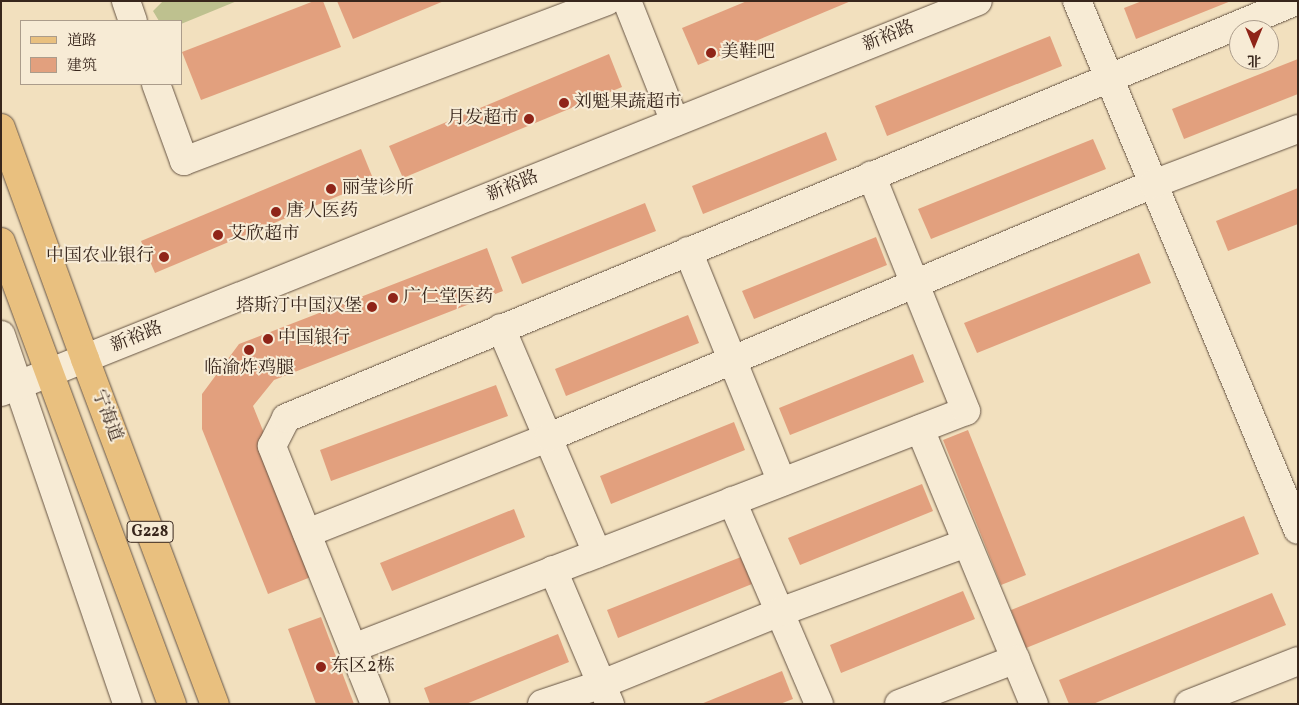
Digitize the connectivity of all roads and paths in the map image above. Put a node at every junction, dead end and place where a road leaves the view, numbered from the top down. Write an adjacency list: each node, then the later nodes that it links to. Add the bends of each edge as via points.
1 (126, 1): 7 (street)
2 (607, 1): 9 (street, via 184,161)
3 (627, 1): 10 (street)
4 (978, 1): 10 (street, 新裕路)
5 (1077, 1): 8 (street)
6 (1296, 1): 8 (street)
7 (133, 20)
8 (1108, 77): 13 (street); 14 (street)
9 (156, 85)
10 (675, 122): 20 (street, 新裕路)
11 (1, 128): 20 (main road, 宁海道 / G228)
12 (1298, 129): 14 (street)
13 (872, 175): 16 (street); 17 (street)
14 (1153, 184): 17 (street); 28 (street)
15 (1, 242): 22 (main road, G228)
16 (688, 251): 18 (street); 21 (street)
17 (916, 283): 21 (street); 24 (street, via 966,411)
18 (501, 328): 25 (street); 29 (street, via 286,418 272,446)
19 (1, 336): 23 (street)
20 (85, 359): 22 (street, 新裕路); 40 (main road, 宁海道 / G228)
21 (732, 360): 25 (street); 26 (street)
22 (49, 374): 23 (street, 新裕路); 39 (main road, G228)
23 (10, 389): 38 (street)
24 (920, 429): 26 (street); 30 (street)
25 (549, 437): 29 (street); 31 (street)
26 (782, 482): 27 (street)
27 (732, 501): 31 (street); 33 (street)
28 (1298, 530)
29 (307, 533): 34 (street)
30 (968, 543): 33 (street); 35 (street)
31 (597, 553): 32 (street)
32 (553, 570): 34 (street); 37 (street)
33 (780, 612): 37 (street); 43 (street)
34 (353, 648): 41 (street)
35 (1016, 659): 44 (street); 45 (street)
36 (1298, 660): 46 (street)
37 (606, 694): 42 (street)
38 (128, 704)
39 (172, 704)
40 (215, 704)
41 (375, 704)
42 (542, 704)
43 (819, 704)
44 (899, 704)
45 (1034, 704)
46 (1189, 704)

